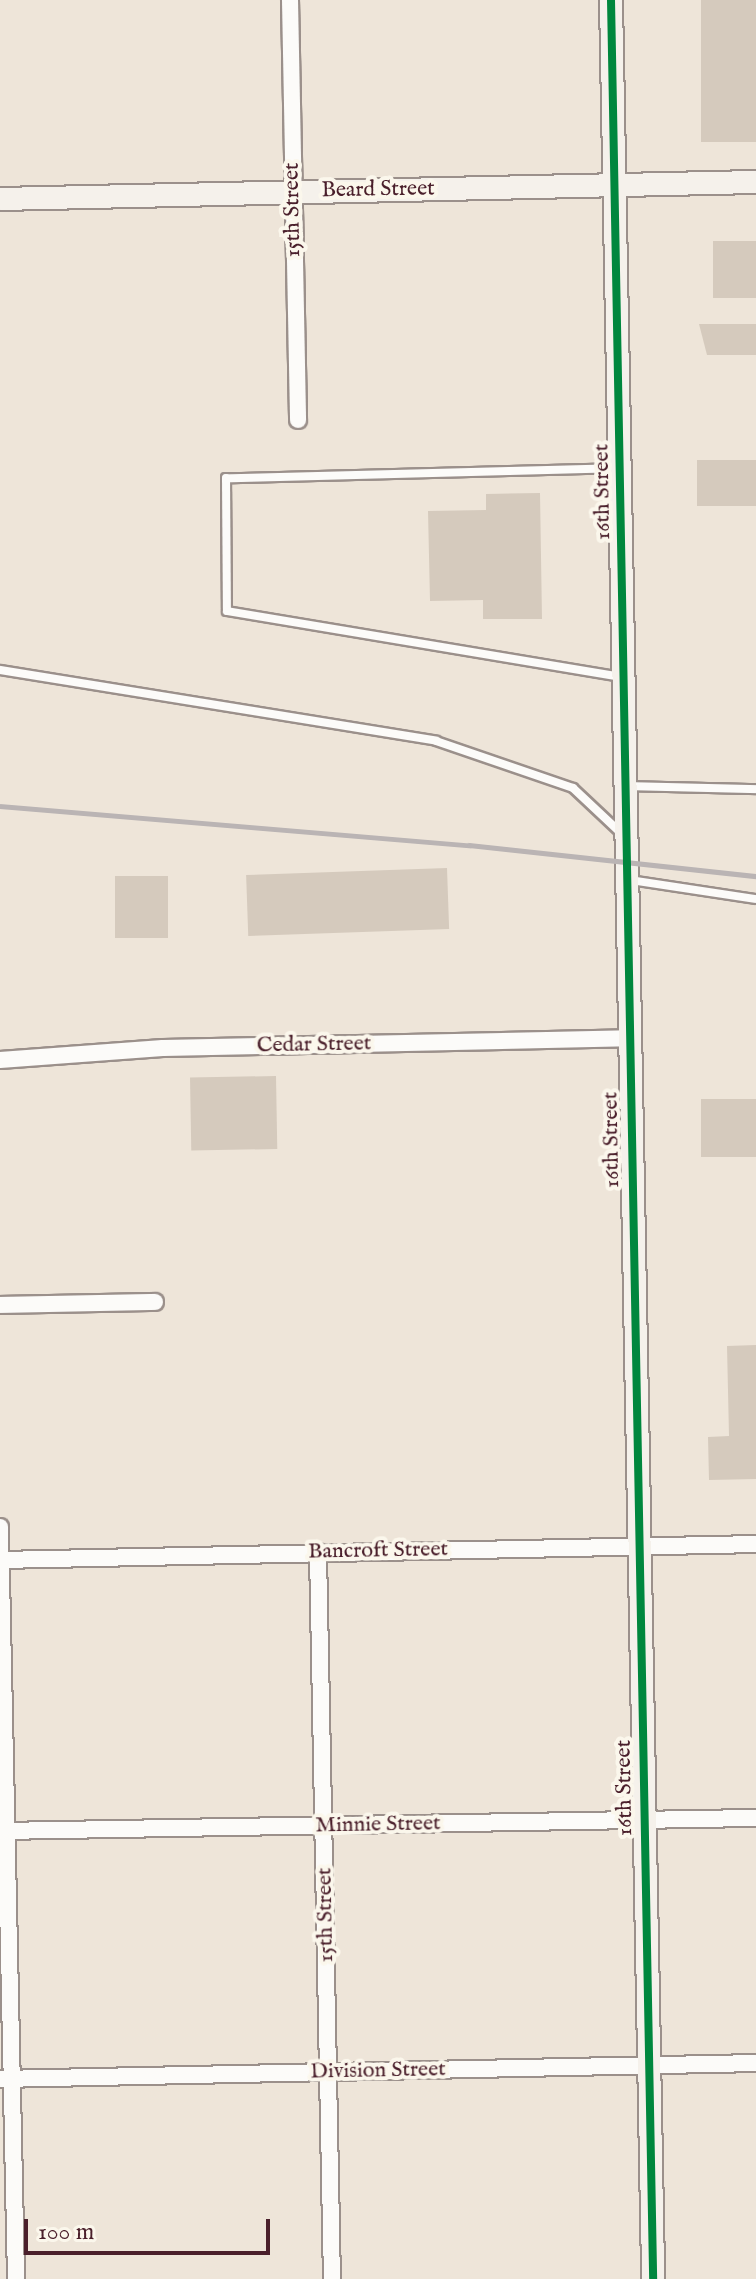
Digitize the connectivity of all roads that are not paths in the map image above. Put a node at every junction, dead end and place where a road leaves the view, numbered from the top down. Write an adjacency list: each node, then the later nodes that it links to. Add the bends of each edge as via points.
1 (290, 0): 5 (street, 15th Street)
2 (611, 0): 4 (street, 16th Street)
3 (756, 182): 4 (street, Beard Street)
4 (614, 184): 5 (street, Beard Street); 8 (street, 16th Street)
5 (292, 191): 6 (street, Beard Street); 7 (street, 15th Street)
6 (0, 199)
7 (298, 420)
8 (621, 468): 10 (street, 16th Street); 10 (lane, via 226,478 227,611)
9 (0, 670): 13 (lane, via 436,741 573,788)
10 (625, 678): 11 (street, 16th Street)
11 (626, 786): 12 (lane); 13 (street, 16th Street)
12 (756, 789)
13 (626, 838): 14 (street, 16th Street)
14 (626, 879): 15 (lane); 16 (street, 16th Street)
15 (756, 899)
16 (628, 1038): 17 (street, Cedar Street, via 163,1048); 22 (street, 16th Street)
17 (0, 1060)
18 (155, 1302): 19 (street)
19 (0, 1305)
20 (0, 1527): 24 (street)
21 (756, 1544): 22 (street, Bancroft Street)
22 (638, 1546): 23 (street, Bancroft Street); 27 (street, 16th Street)
23 (318, 1552): 24 (street, Bancroft Street); 28 (street, 15th Street)
24 (0, 1560): 25 (street)
25 (2, 1689): 29 (street)
26 (756, 1818): 27 (street, Minnie Street)
27 (644, 1819): 28 (street, Minnie Street); 31 (street, 16th Street)
28 (324, 1826): 29 (street, Minnie Street); 32 (street, 15th Street)
29 (4, 1831): 33 (street)
30 (756, 2063): 31 (street, Division Street)
31 (648, 2065): 32 (street, Division Street); 36 (street, 16th Street)
32 (329, 2072): 33 (street, Division Street); 35 (street, 15th Street)
33 (6, 2078): 34 (street)
34 (16, 2279)
35 (332, 2279)
36 (653, 2279)

